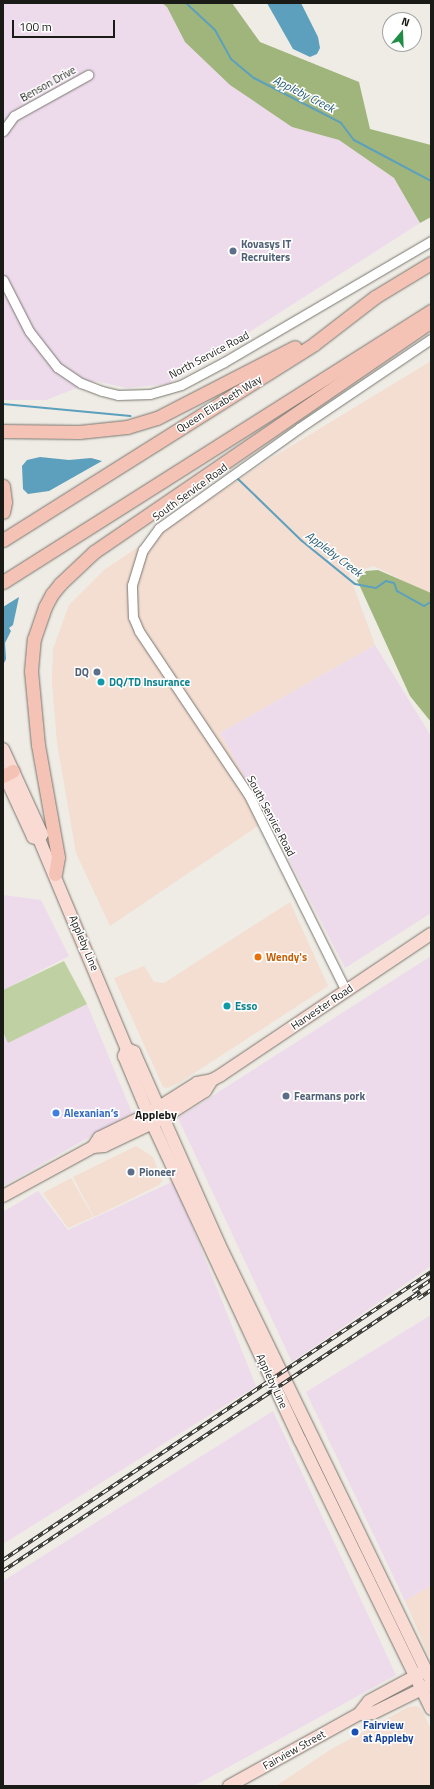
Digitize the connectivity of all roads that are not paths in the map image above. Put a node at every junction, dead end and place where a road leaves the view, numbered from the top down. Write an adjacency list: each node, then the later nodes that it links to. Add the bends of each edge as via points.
1 (88, 75): 2 (street, Benson Drive, via 14,116)
2 (3, 131)
3 (431, 241): 5 (street, North Service Road, via 224,362 181,385 150,394 118,395 102,391 80,383 57,367 29,331)
4 (431, 263): 6 (highway, Queen Elizabeth Way)
5 (3, 280)
6 (375, 298): 10 (highway, via 312,338 157,418 99,431); 13 (highway, Queen Elizabeth Way, via 314,344)
7 (431, 311): 14 (highway)
8 (431, 321): 17 (highway, via 94,552 69,574 52,594 34,639 31,671 39,753 58,858)
9 (431, 339): 19 (street, South Service Road, via 159,528 143,550 132,585 133,617 139,631 248,794)
10 (3, 431)
11 (3, 486): 12 (highway)
12 (3, 512)
13 (3, 540)
14 (6, 581)
15 (3, 749): 16 (main road, Appleby Line)
16 (6, 774): 17 (main road, Appleby Line, via 33,837 39,838)
17 (55, 874): 20 (main road, Appleby Line)
18 (431, 934): 19 (main road, Harvester Road)
19 (346, 991): 21 (main road, Harvester Road)
20 (127, 1049): 22 (main road, Appleby Line, via 134,1052); 25 (main road, Appleby Line, via 124,1056)
21 (212, 1080): 23 (main road, Harvester Road, via 197,1083); 24 (main road, Harvester Road, via 205,1091)
22 (153, 1095): 23 (main road); 24 (main road, Appleby Line)
23 (175, 1097): 24 (main road, Harvester Road)
24 (161, 1113): 25 (main road, Harvester Road); 27 (main road, Appleby Line, via 219,1244)
25 (150, 1119): 26 (main road, Harvester Road, via 99,1138 93,1147); 28 (main road, Appleby Line)
26 (3, 1196)
27 (429, 1673): 28 (main road, Fairview Street)
28 (414, 1676): 29 (main road, Appleby Line); 31 (main road, Fairview Street, via 369,1701)
29 (426, 1687): 30 (main road, Appleby Line); 31 (main road, Fairview Street, via 373,1713)
30 (431, 1709)
31 (359, 1714): 32 (main road, Fairview Street)
32 (229, 1786)

